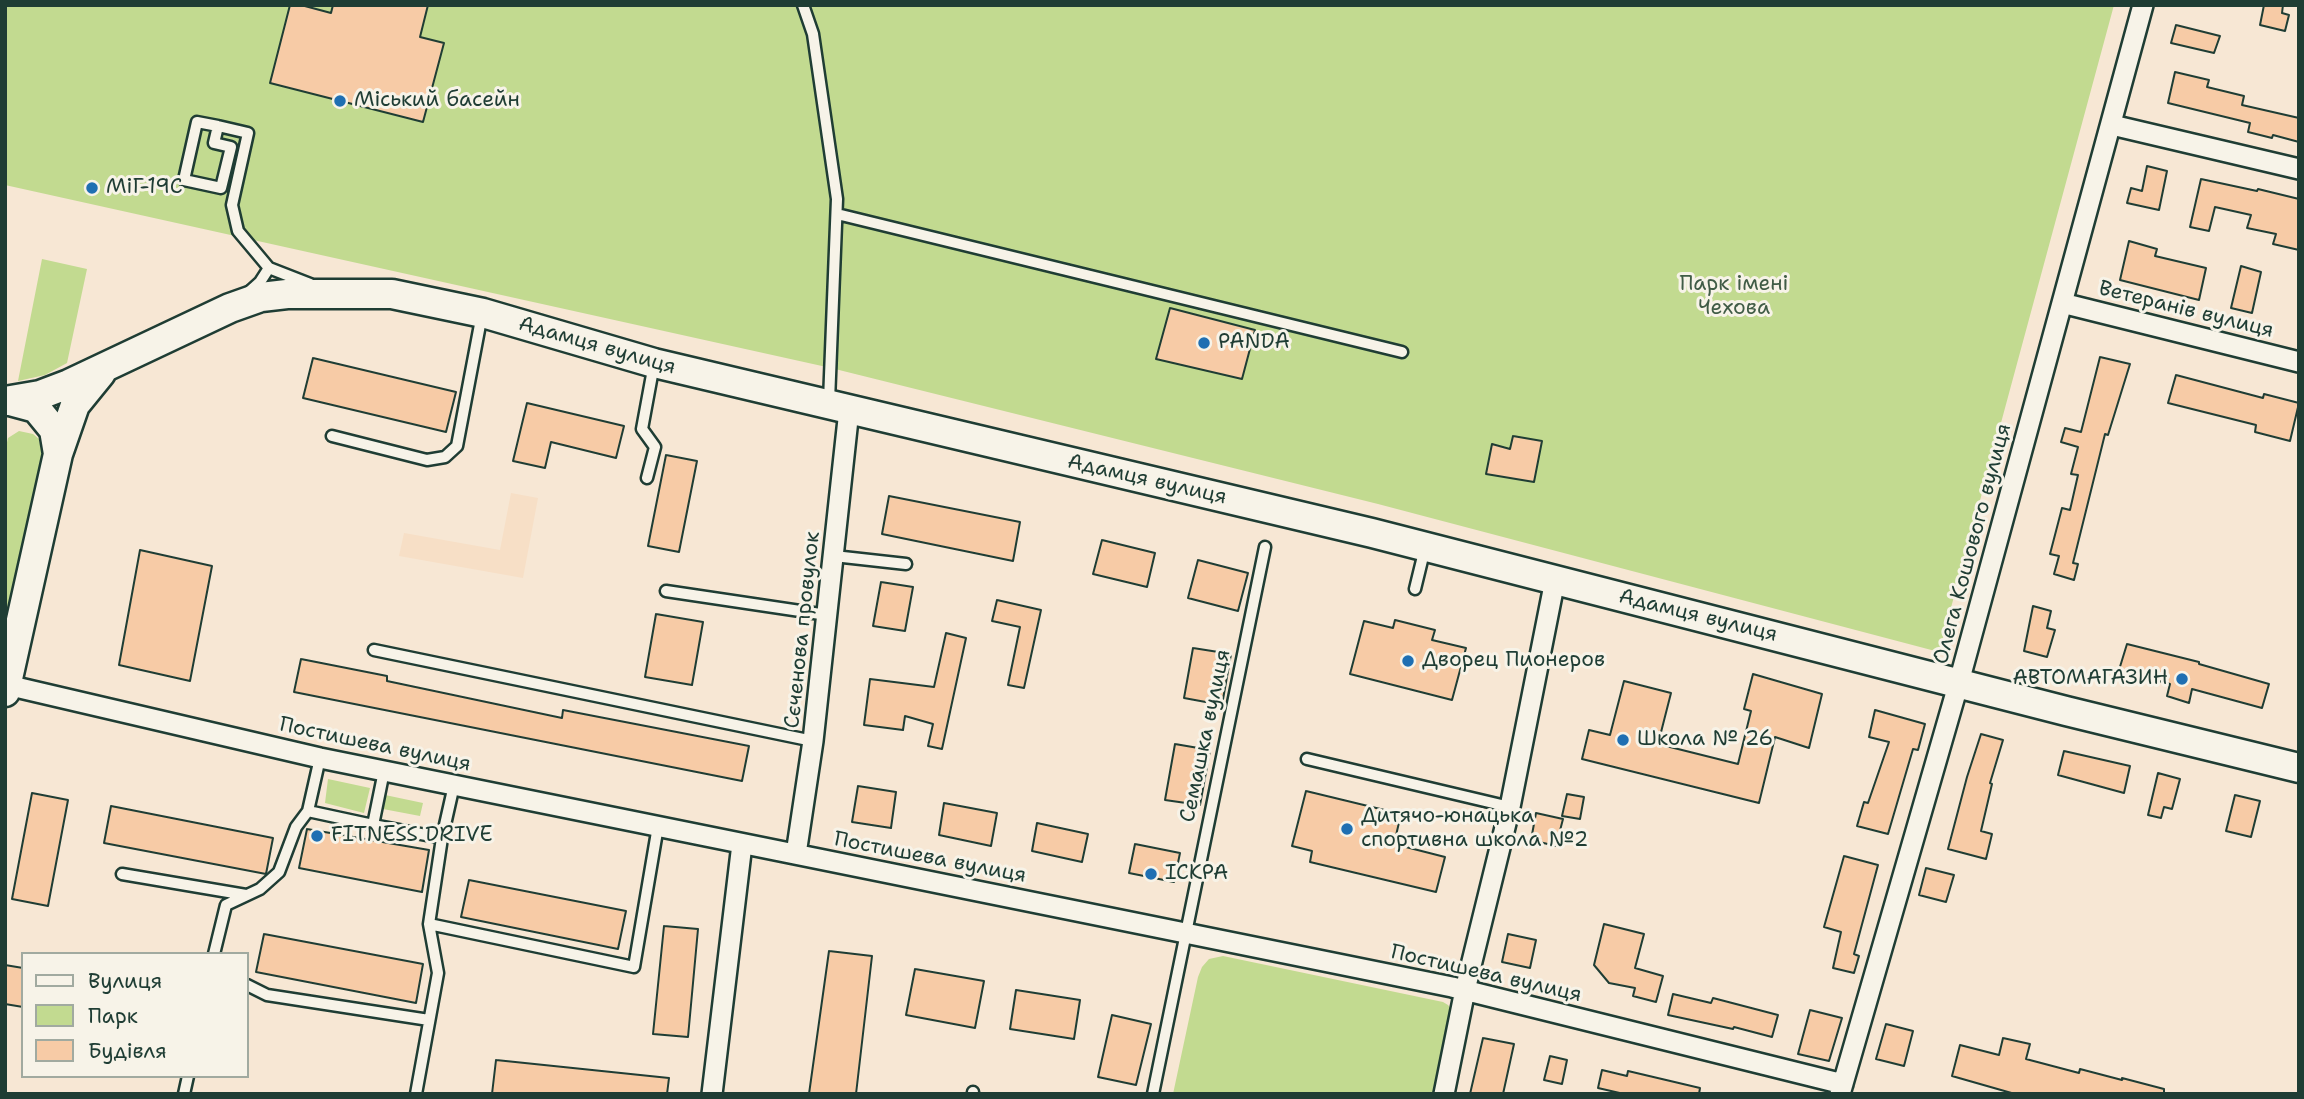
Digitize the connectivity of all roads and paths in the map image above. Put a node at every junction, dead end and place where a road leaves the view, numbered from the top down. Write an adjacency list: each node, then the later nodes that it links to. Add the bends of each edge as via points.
1 (803, 5): 6 (lane, via 813,34)
2 (2143, 5): 3 (street, Олега Кошового вулиця)
3 (2112, 125): 5 (street); 9 (street, Олега Кошового вулиця)
4 (218, 126): 4 (lane, via 197,122 184,180 221,188 231,147 214,143); 7 (lane, via 248,133 232,205 238,231)
5 (2299, 169)
6 (837, 214): 12 (lane); 17 (lane)
7 (269, 268): 8 (lane); 10 (lane)
8 (332, 293): 10 (street, Адамця вулиця, via 261,297); 11 (street, Адамця вулиця, via 392,294)
9 (2062, 303): 13 (street, Ветеранів вулиця); 30 (street, Олега Кошового вулиця)
10 (230, 309): 15 (street, Адамця вулиця)
11 (482, 313): 14 (street, Адамця вулиця); 18 (lane, via 457,446 445,457 427,460)
12 (1402, 352)
13 (2299, 362)
14 (654, 363): 17 (street, Адамця вулиця); 20 (lane, via 642,429 655,447)
15 (108, 365): 16 (street, Адамця вулиця, via 40,395); 19 (street, via 75,405)
16 (8, 401): 19 (street, via 36,408 54,430)
17 (839, 407): 22 (street, Адамця вулиця); 23 (street, Сєченова провулок)
18 (332, 436)
19 (58, 454): 31 (street)
20 (647, 478)
21 (1265, 547): 48 (lane, Семашка вулиця)
22 (1425, 547): 25 (street, Адамця вулиця); 26 (lane)
23 (834, 555): 24 (lane); 28 (street, Сєченова провулок)
24 (906, 564)
25 (1555, 580): 30 (street, Адамця вулиця); 38 (street)
26 (1415, 589)
27 (666, 591): 28 (lane)
28 (827, 615): 32 (street, Сєченова провулок)
29 (374, 650): 32 (lane)
30 (1959, 682): 35 (street, Адамця вулиця); 53 (street, Олега Кошового вулиця)
31 (6, 688): 33 (street, Постишева вулиця)
32 (813, 741): 44 (street, Сєченова провулок)
33 (320, 758): 36 (street, Постишева вулиця); 39 (lane)
34 (1307, 759): 38 (lane)
35 (2299, 768)
36 (384, 771): 37 (street, Постишева вулиця); 40 (lane)
37 (454, 785): 41 (street, Постишева вулиця); 42 (lane)
38 (1510, 807): 51 (street)
39 (308, 811): 40 (lane); 46 (lane, via 296,827 279,872 260,890)
40 (373, 825): 42 (lane)
41 (658, 826): 43 (street, Постишева вулиця); 47 (lane, via 634,967)
42 (442, 838): 47 (lane)
43 (742, 844): 44 (street, Постишева вулиця); 55 (street)
44 (796, 854): 48 (street, Постишева вулиця)
45 (122, 874): 46 (lane)
46 (247, 895): 49 (lane, via 226,905)
47 (429, 924): 52 (lane, via 438,973)
48 (1185, 933): 51 (street, Постишева вулиця); 56 (lane, Семашка вулиця)
49 (215, 952)
50 (248, 986): 52 (lane, via 267,995)
51 (1465, 990): 53 (street, Постишева вулиця); 57 (street)
52 (429, 1020): 54 (lane)
53 (1842, 1089)
54 (416, 1094)
55 (712, 1094)
56 (1153, 1094)
57 (1444, 1094)

